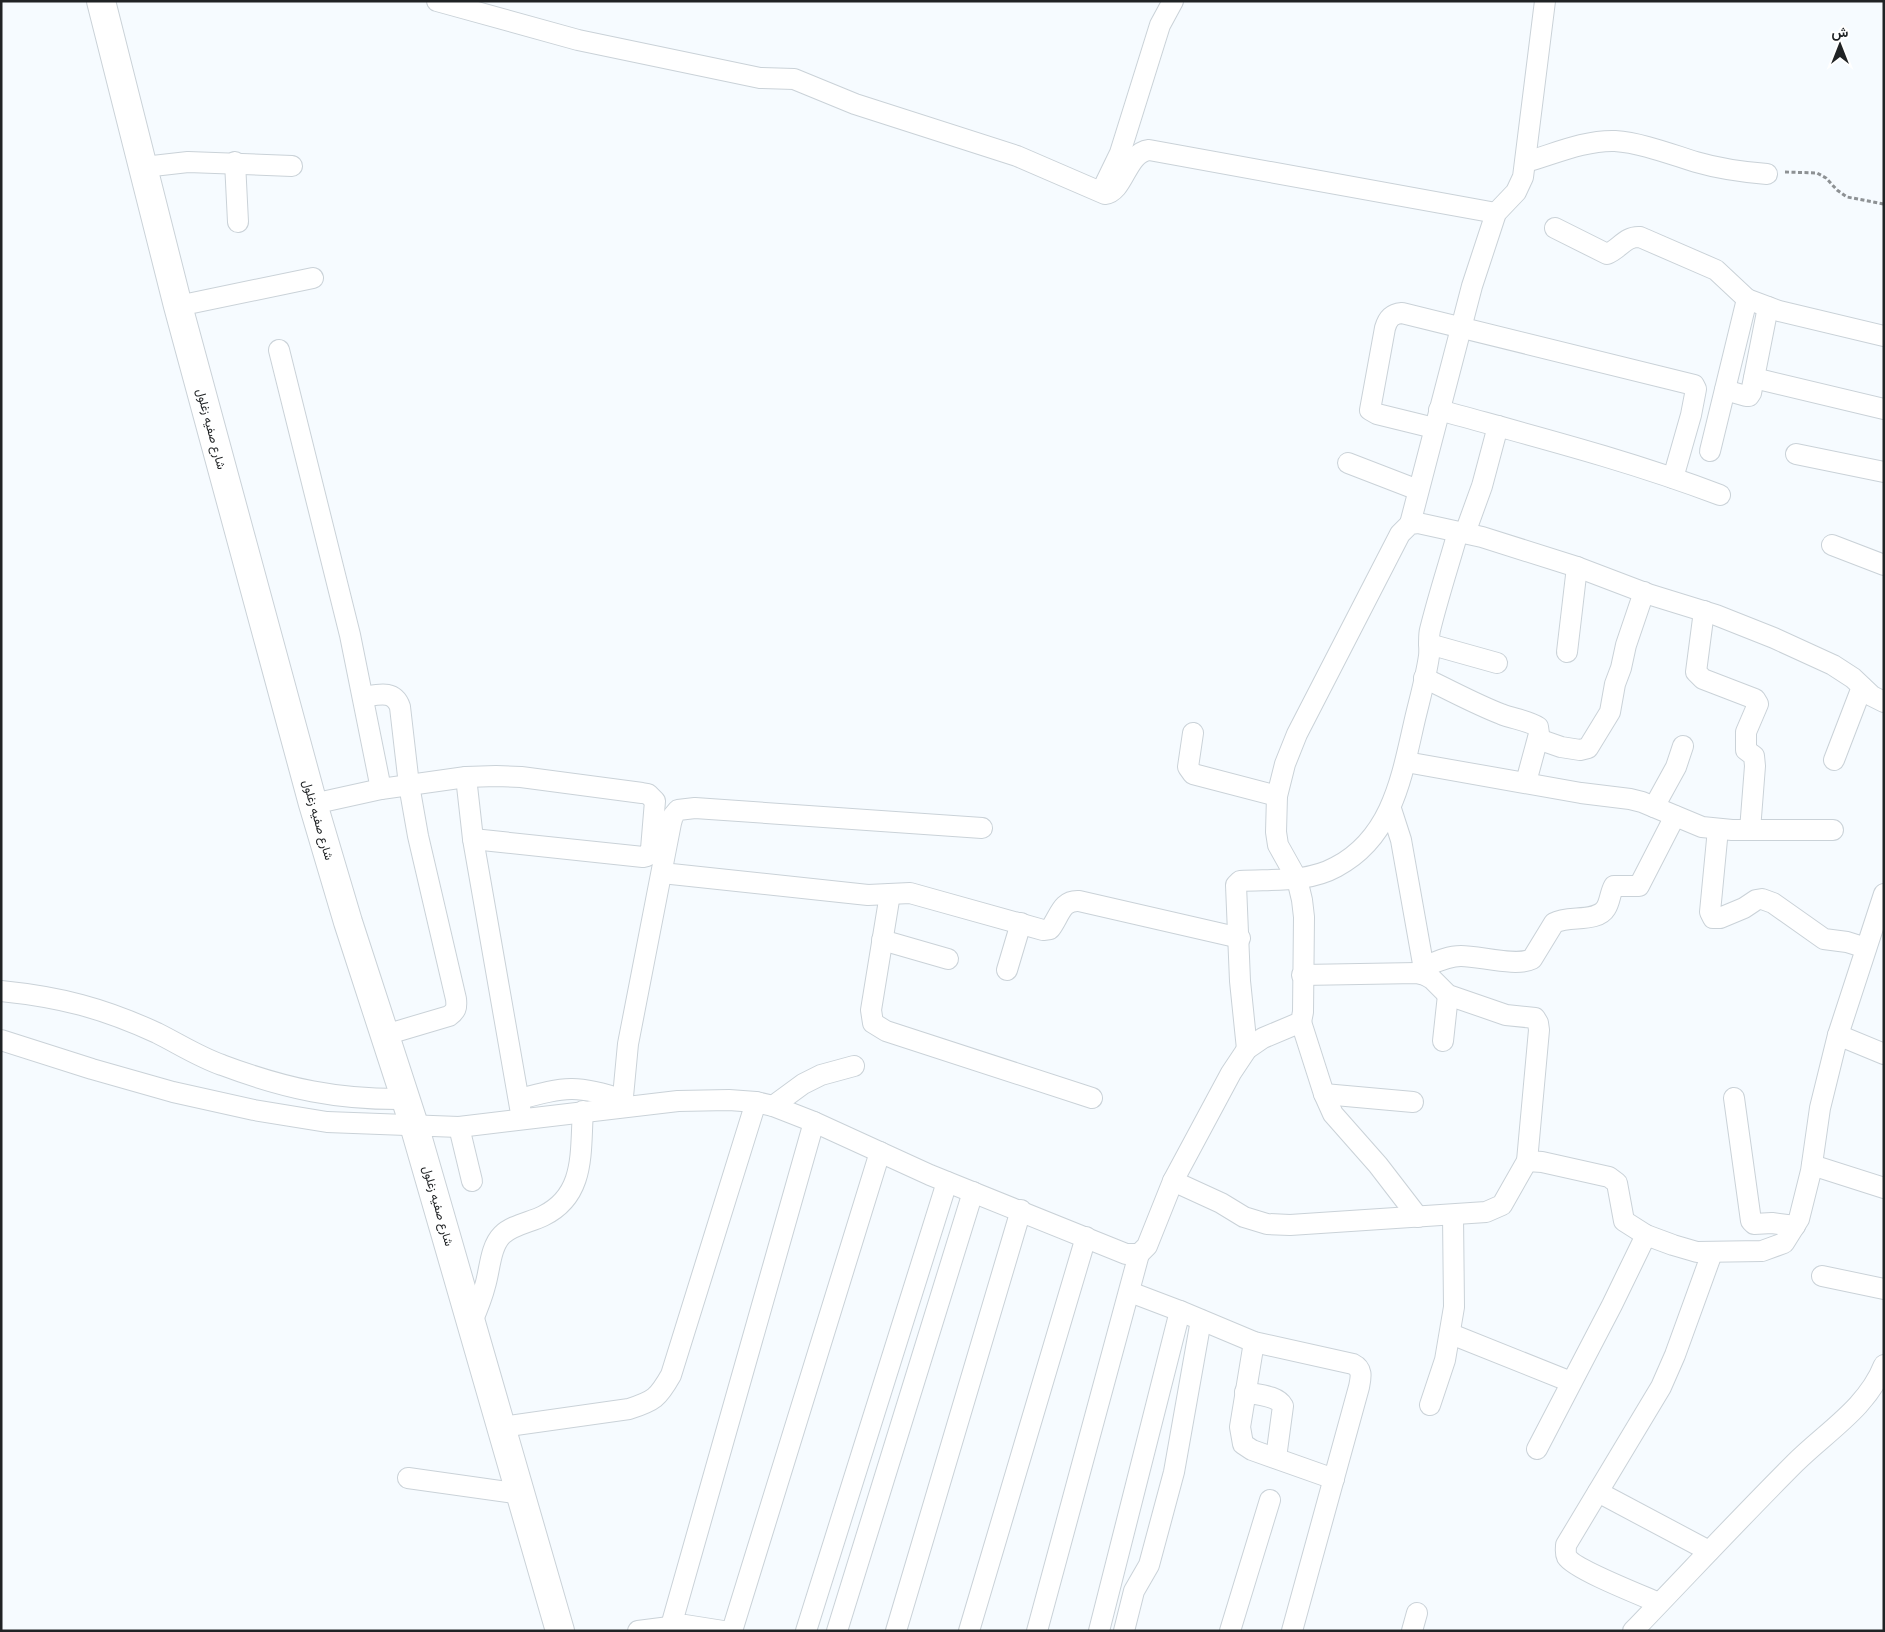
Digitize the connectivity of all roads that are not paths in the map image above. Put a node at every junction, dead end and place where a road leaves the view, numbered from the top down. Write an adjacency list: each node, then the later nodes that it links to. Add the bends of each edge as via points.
1 (437, 1): 10 (street, via 578,40 760,78 794,79 855,104 1017,156)
2 (1172, 1): 10 (street, via 1156,38 1120,153)
3 (1545, 1): 6 (street, via 1527,131)
4 (103, 2): 8 (street, شارع صفيه زغلول)
5 (235, 162): 7 (street); 8 (street, via 188,162); 12 (street)
6 (1526, 162): 9 (street, via 1586,144 1614,141 1723,169); 11 (street, via 1516,192)
7 (292, 166)
8 (144, 167): 16 (street, شارع صفيه زغلول)
9 (1767, 174)
10 (1101, 193): 11 (street, via 1112,192 1138,154 1149,150)
11 (1496, 213): 18 (street)
12 (238, 222)
13 (1555, 228): 15 (street, via 1607,254 1627,239 1640,237 1716,270)
14 (313, 278): 16 (street)
15 (1747, 299): 17 (street); 22 (street)
16 (178, 306): 57 (street, شارع صفيه زغلول)
17 (1768, 307): 19 (street); 21 (street)
18 (1460, 328): 24 (street); 24 (street, via 1395,314 1385,328 1370,410 1377,414); 30 (street, via 1694,385 1691,415)
19 (1884, 336)
20 (279, 350): 45 (street, via 348,626)
21 (1754, 378): 22 (street, via 1749,396); 23 (street)
22 (1725, 390): 26 (street)
23 (1884, 409)
24 (1436, 419): 25 (street); 31 (street)
25 (1498, 426): 30 (street); 34 (street, via 1482,486)
26 (1710, 451)
27 (1796, 454): 29 (street)
28 (1348, 463): 31 (street)
29 (1884, 472)
30 (1674, 478): 32 (street)
31 (1418, 490): 33 (street)
32 (1720, 495)
33 (1410, 524): 34 (street); 56 (street, via 1393,546 1305,717 1285,764)
34 (1461, 532): 37 (street); 40 (street, via 1429,632)
35 (1832, 545): 36 (street)
36 (1884, 564)
37 (1577, 567): 38 (street); 41 (street)
38 (1644, 592): 39 (street); 48 (street, via 1626,645 1610,712 1588,748 1580,750)
39 (1704, 611): 44 (street, via 1774,638 1833,666); 63 (street, via 1696,672 1754,699 1758,704 1746,732 1746,750 1754,756 1755,766)
40 (1429, 644): 42 (street); 43 (street)
41 (1566, 652)
42 (1497, 663)
43 (1424, 678): 48 (street, via 1462,698 1535,725 1539,729); 51 (street)
44 (1862, 687): 46 (street); 50 (street)
45 (362, 697): 54 (street, via 386,694 398,700); 55 (street)
46 (1884, 702)
47 (1193, 733): 56 (street, via 1188,767 1193,774)
48 (1538, 739): 53 (street)
49 (1683, 746): 58 (street, via 1676,767)
50 (1834, 760)
51 (1406, 762): 53 (street); 59 (street)
52 (466, 777): 54 (street); 65 (street); 65 (street, via 521,777 642,793 652,797 656,805 651,848 643,857)
53 (1526, 782): 58 (street, via 1630,799)
54 (409, 785): 55 (street); 81 (street, via 457,1007 449,1016)
55 (381, 789): 57 (street)
56 (1277, 796): 67 (street, via 1278,845)
57 (313, 804): 81 (street, شارع صفيه زغلول)
58 (1654, 807): 60 (street)
59 (1391, 809): 67 (street, via 1379,829 1359,851 1338,867); 76 (street, via 1401,840)
60 (1675, 816): 62 (street, via 1702,827); 76 (street, via 1639,886 1614,886 1607,907 1598,916 1554,923 1532,960 1516,962 1461,956 1447,958)
61 (982, 828): 66 (street, via 686,808 673,816)
62 (1718, 829): 63 (street); 73 (street, via 1710,912 1713,918 1726,916 1762,899 1824,938)
63 (1750, 830): 64 (street)
64 (1833, 830)
65 (473, 839): 91 (street)
66 (662, 873): 68 (street, via 868,895); 94 (street, via 628,1044)
67 (1297, 879): 71 (street, via 1237,883); 77 (street, via 1304,917)
68 (890, 894): 70 (street, via 910,893); 72 (street)
69 (1884, 894): 73 (street)
70 (1021, 923): 71 (street, via 1047,930 1064,904 1079,901); 75 (street)
71 (1240, 938): 85 (street, via 1240,981)
72 (882, 940): 74 (street); 89 (street, via 871,1010 873,1023 878,1027)
73 (1866, 948): 82 (street)
74 (948, 960)
75 (1007, 970)
76 (1424, 971): 77 (street); 79 (street)
77 (1302, 976): 80 (street)
78 (1, 991): 92 (street, via 29,993 88,1006 158,1034 220,1064 286,1087 367,1100)
79 (1448, 995): 84 (street); 102 (street, via 1506,1015 1534,1018 1538,1023)
80 (1301, 1022): 85 (street, via 1263,1038); 88 (street)
81 (385, 1035): 92 (street, شارع صفيه زغلول)
82 (1838, 1036): 86 (street); 103 (street, via 1820,1108)
83 (1, 1040): 99 (street, via 174,1092 254,1110 327,1122)
84 (1443, 1041)
85 (1248, 1049): 105 (street, via 1231,1073)
86 (1884, 1054)
87 (854, 1066): 95 (street, via 821,1075)
88 (1324, 1094): 93 (street); 111 (street, via 1333,1114)
89 (1092, 1098)
90 (1734, 1098): 112 (street, via 1751,1221 1754,1224)
91 (520, 1099): 94 (street, via 573,1088 600,1092); 97 (street)
92 (406, 1100): 99 (street, شارع صفيه زغلول)
93 (1413, 1102)
94 (623, 1104): 95 (street, via 729,1100); 96 (street)
95 (765, 1104): 98 (street); 129 (street, via 671,1376 661,1392 649,1403 629,1409)
96 (582, 1111): 97 (street); 122 (street, via 580,1162 570,1194 544,1215 502,1235 494,1247 486,1284)
97 (522, 1119): 100 (street)
98 (814, 1122): 101 (street); 141 (street)
99 (414, 1125): 100 (street); 122 (street, شارع صفيه زغلول)
100 (459, 1127): 104 (street)
101 (880, 1152): 106 (street); 145 (street)
102 (1527, 1161): 110 (street, via 1502,1206 1486,1212); 113 (street, via 1609,1177 1617,1183 1624,1221)
103 (1812, 1165): 107 (street); 112 (street)
104 (472, 1181)
105 (1173, 1181): 111 (street, via 1267,1224); 116 (street, via 1149,1241)
106 (947, 1182): 108 (street); 146 (street)
107 (1884, 1188)
108 (973, 1192): 109 (street); 147 (street)
109 (1020, 1210): 114 (street); 148 (street)
110 (1453, 1215): 111 (street); 123 (street, via 1454,1307)
111 (1418, 1217)
112 (1795, 1226): 115 (street, via 1778,1247 1762,1251)
113 (1646, 1235): 115 (street, via 1697,1252); 126 (street)
114 (1086, 1238): 116 (street, via 1126,1254); 149 (street)
115 (1712, 1253): 134 (street, via 1661,1387)
116 (1139, 1254): 119 (street)
117 (1822, 1276): 118 (street)
118 (1884, 1289)
119 (1130, 1292): 120 (street); 150 (street)
120 (1180, 1311): 121 (street); 138 (street)
121 (1201, 1320): 124 (street); 139 (street, via 1174,1472)
122 (472, 1322): 129 (street, شارع صفيه زغلول)
123 (1451, 1334): 126 (street); 128 (street)
124 (1254, 1342): 127 (street); 133 (street, via 1358,1367 1361,1373 1359,1387)
125 (1884, 1365): 137 (street, via 1867,1396 1853,1411 1796,1462)
126 (1571, 1382): 130 (street)
127 (1245, 1392): 131 (street, via 1240,1427 1243,1444); 131 (street, via 1280,1401 1283,1406)
128 (1430, 1406)
129 (502, 1427): 135 (street, شارع صفيه زغلول)
130 (1537, 1448)
131 (1276, 1458): 133 (street)
132 (408, 1478): 135 (street)
133 (1334, 1479): 154 (street)
134 (1598, 1492): 137 (street); 140 (street, via 1566,1546 1568,1558 1582,1568)
135 (521, 1494): 142 (street, شارع صفيه زغلول)
136 (1270, 1500): 153 (street)
137 (1709, 1551): 140 (street)
138 (1114, 1569): 139 (street); 151 (street)
139 (1143, 1578): 152 (street, via 1134,1592)
140 (1659, 1603): 155 (street)
141 (671, 1626): 143 (street); 144 (street, via 698,1626)
142 (560, 1631)
143 (638, 1631)
144 (723, 1631)
145 (732, 1631)
146 (806, 1631)
147 (837, 1631)
148 (896, 1631)
149 (968, 1631)
150 (1037, 1631)
151 (1099, 1631)
152 (1124, 1631)
153 (1230, 1631)
154 (1292, 1631)
155 (1633, 1631)

